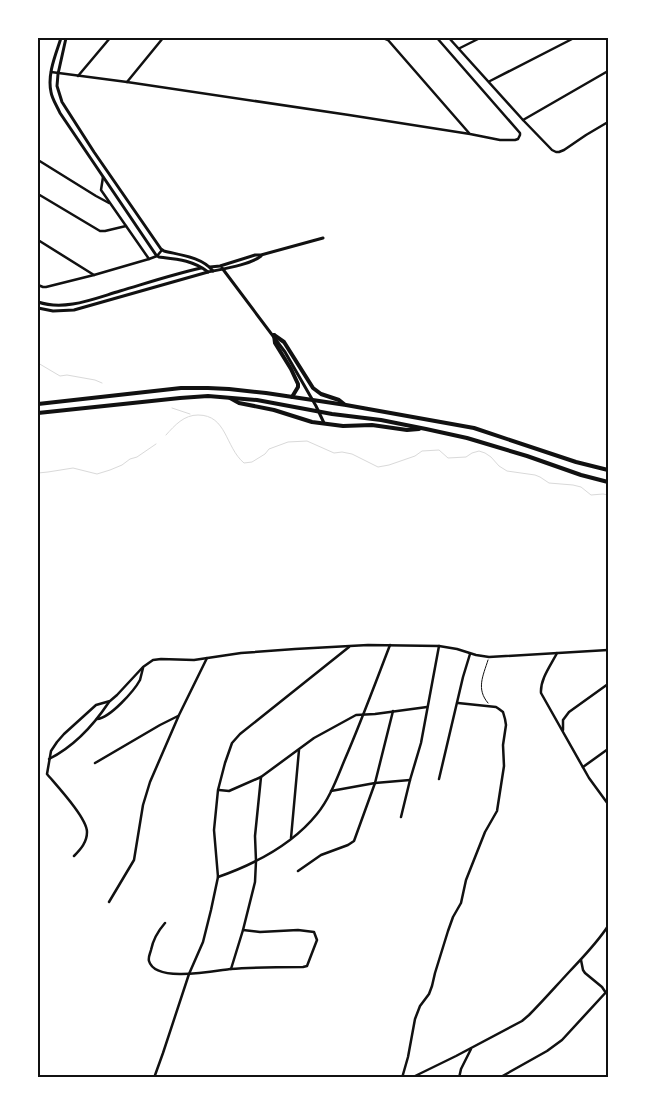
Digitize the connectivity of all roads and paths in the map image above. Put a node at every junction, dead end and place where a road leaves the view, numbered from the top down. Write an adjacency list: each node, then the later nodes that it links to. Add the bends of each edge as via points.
1 (61, 38): 12 (street)
2 (66, 38): 13 (street)
3 (110, 38): 14 (street)
4 (164, 38): 16 (street)
5 (383, 38): 21 (street)
6 (437, 38): 21 (street, via 520,136 515,140 500,140)
7 (449, 38): 10 (street)
8 (480, 38): 10 (street)
9 (574, 38): 15 (street)
10 (460, 48): 15 (street)
11 (608, 71): 19 (street)
12 (51, 72): 13 (street); 18 (street, via 51,92)
13 (58, 74): 14 (street); 17 (street, via 59,94)
14 (78, 76): 16 (street)
15 (490, 81): 19 (street)
16 (127, 82): 21 (street)
17 (67, 110): 18 (street); 29 (street)
18 (60, 113): 23 (street)
19 (523, 120): 20 (street, via 556,152)
20 (608, 122)
21 (470, 134)
22 (38, 160): 25 (street)
23 (103, 177): 25 (street, via 101,190); 30 (street)
24 (38, 194): 26 (street, via 100,231)
25 (110, 203): 26 (street)
26 (126, 226): 31 (street)
27 (323, 238): 34 (street)
28 (38, 240): 37 (street)
29 (162, 250): 30 (street); 32 (street)
30 (157, 256): 31 (street); 33 (street, via 180,259)
31 (148, 259): 37 (street)
32 (210, 266): 33 (street); 34 (street); 35 (street)
33 (203, 268): 36 (street); 39 (street, via 85,302 51,305)
34 (222, 268): 35 (street); 41 (street)
35 (213, 271): 36 (street)
36 (208, 272): 40 (street, via 74,310)
37 (94, 275): 38 (street, via 46,287)
38 (38, 285)
39 (38, 302)
40 (38, 308)
41 (274, 335): 43 (highway, via 275,343 297,380 298,387); 45 (highway, via 284,342 313,388); 47 (street)
42 (228, 397): 46 (highway, via 171,398); 47 (highway, via 239,403); 48 (highway)
43 (292, 397): 44 (highway, via 229,389 181,388); 45 (highway)
44 (38, 404)
45 (346, 406): 49 (highway, via 474,428)
46 (38, 413)
47 (324, 423): 48 (highway, via 407,430)
48 (426, 428): 50 (highway, via 491,444)
49 (608, 470)
50 (608, 482)
51 (390, 645): 52 (street); 53 (street); 66 (street)
52 (350, 646): 58 (street); 79 (street, via 240,734 232,743)
53 (440, 646): 56 (street); 64 (street)
54 (608, 650): 55 (street)
55 (557, 653): 57 (street); 69 (street, via 544,678 541,693)
56 (470, 654): 57 (street); 62 (street)
57 (489, 657): 63 (path, via 481,685 482,693)
58 (207, 658): 59 (street, via 153,660); 67 (street)
59 (143, 667): 61 (street); 68 (street, via 134,689 107,717)
60 (608, 684): 69 (street, via 569,712 563,720)
61 (110, 701): 68 (street); 72 (street, via 96,705 71,727 57,742)
62 (458, 703): 63 (street); 76 (street)
63 (491, 706): 98 (street, via 500,708 506,719 504,766 496,811 466,880 429,994 415,1019)
64 (427, 707): 65 (street); 77 (street, via 422,743)
65 (393, 711): 66 (street); 78 (street)
66 (364, 714): 71 (street, via 329,729); 80 (street)
67 (179, 715): 73 (street); 88 (street, via 146,793 134,860)
68 (97, 720): 72 (street, via 69,747)
69 (563, 732): 74 (street)
70 (608, 749): 74 (street)
71 (299, 750): 75 (street); 83 (street)
72 (49, 759): 84 (street, via 47,774 86,826 84,844)
73 (95, 763)
74 (583, 767): 81 (street)
75 (261, 777): 79 (street, via 229,791); 85 (street)
76 (439, 779)
77 (410, 780): 78 (street); 82 (street)
78 (374, 783): 80 (street); 86 (street, via 354,841 321,855)
79 (218, 790): 87 (street, via 214,830)
80 (331, 791): 83 (street, via 317,815)
81 (608, 804)
82 (401, 817)
83 (291, 839): 85 (street)
84 (74, 856)
85 (256, 861): 87 (street); 91 (street, via 255,882)
86 (298, 871)
87 (218, 877): 94 (street, via 203,942)
88 (109, 902)
89 (165, 923): 94 (street, via 152,944 151,965 157,970)
90 (608, 926): 92 (street)
91 (243, 930): 93 (street); 93 (street, via 314,932 317,940 307,966)
92 (581, 960): 95 (street, via 585,973); 96 (street, via 522,1021)
93 (231, 969): 94 (street)
94 (189, 974): 97 (street)
95 (608, 991): 101 (street, via 562,1040)
96 (471, 1047): 99 (street); 100 (street)
97 (154, 1078)
98 (402, 1078)
99 (411, 1078)
100 (459, 1078)
101 (499, 1078)

